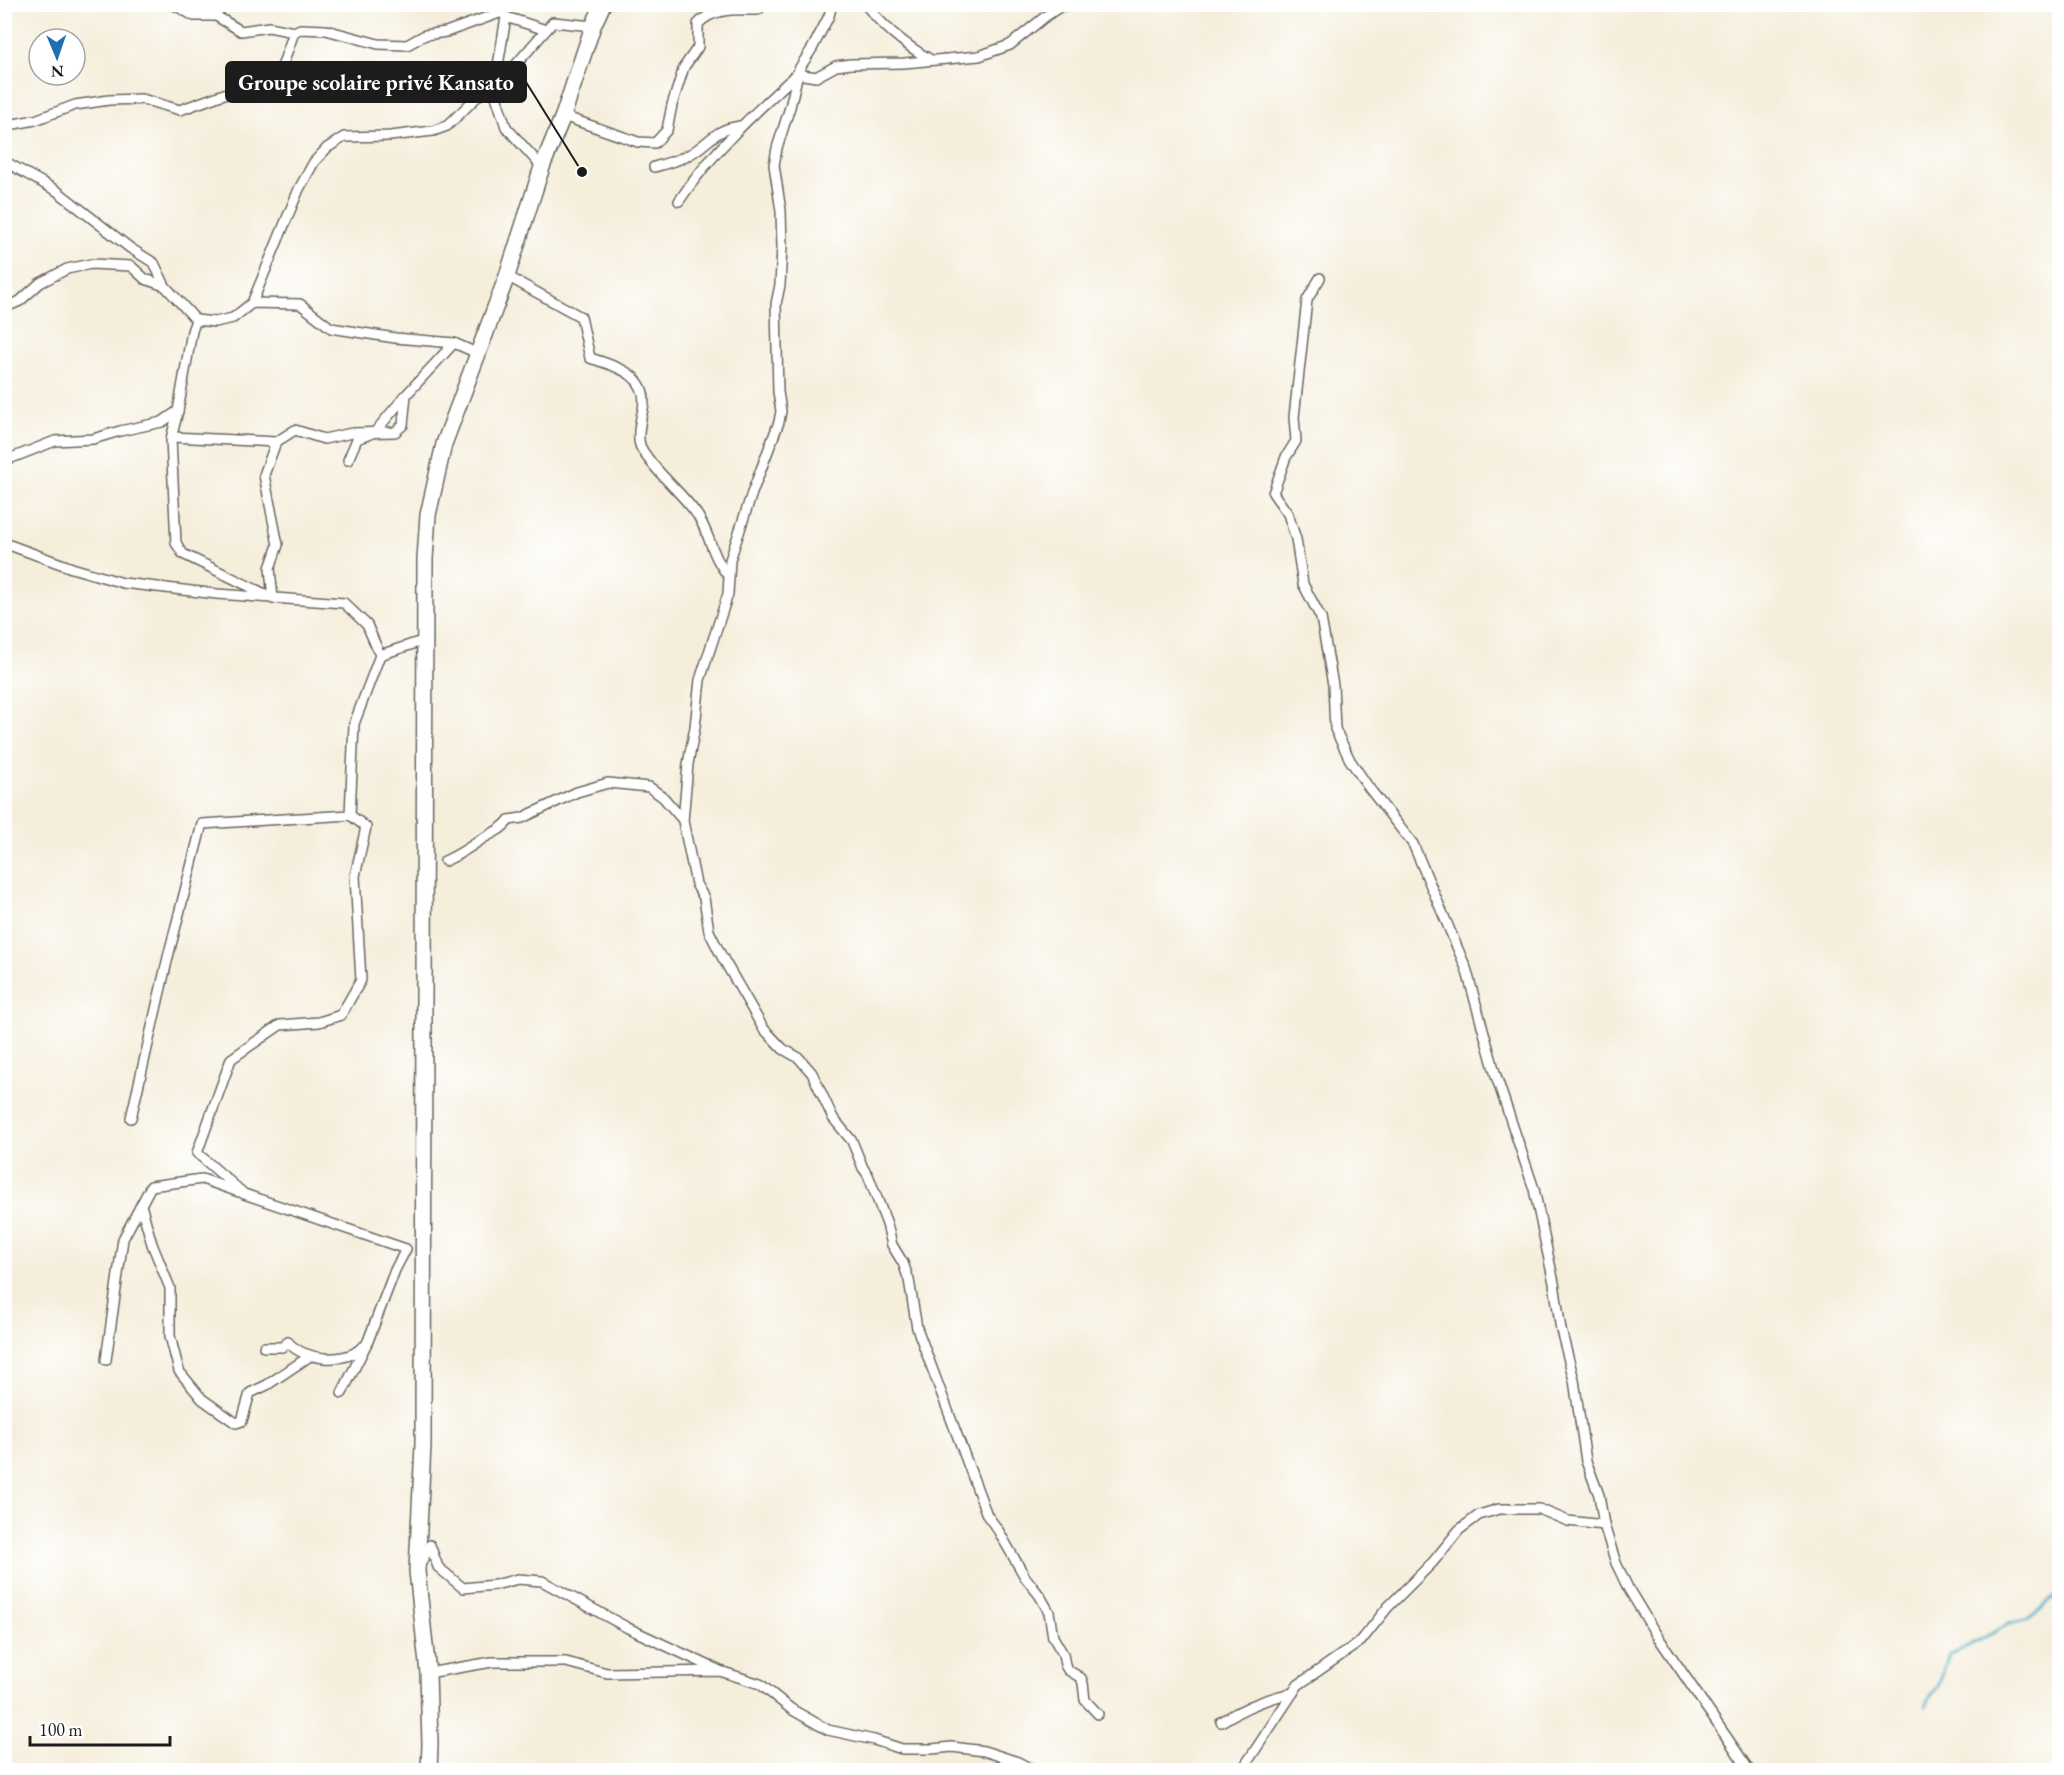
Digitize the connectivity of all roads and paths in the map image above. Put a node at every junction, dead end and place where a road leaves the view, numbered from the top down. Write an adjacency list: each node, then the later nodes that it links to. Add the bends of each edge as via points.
1 (173, 4): 10 (street, via 194,16 216,16 241,31 269,27)
2 (763, 4): 14 (street, via 758,10 731,10 705,16 698,24 698,47 684,67 667,130 656,143 638,142)
3 (832, 4): 12 (street)
4 (865, 4): 11 (street, via 904,44)
5 (1075, 4): 11 (street, via 1061,6 1010,45 979,56)
6 (602, 5): 8 (main road)
7 (501, 11): 9 (street); 10 (street, via 407,45 378,44 326,30); 13 (street)
8 (593, 26): 9 (street, via 553,22); 14 (main road)
9 (546, 30): 13 (street)
10 (294, 32): 15 (street, via 282,67 268,78 180,110 142,99 109,100 75,105 35,120)
11 (932, 60): 12 (street, via 836,66 816,77)
12 (797, 74): 16 (street); 37 (street, via 774,165 782,247 776,304 781,411 730,560)
13 (494, 90): 18 (street, via 506,127); 24 (street, via 481,93 447,126 433,131 344,137 327,148 299,189)
14 (563, 116): 18 (main road)
15 (4, 126)
16 (740, 126): 19 (street, via 726,128 694,152); 20 (street)
17 (4, 160): 23 (street, via 57,191 154,263)
18 (542, 167): 21 (main road)
19 (654, 167)
20 (678, 201)
21 (507, 276): 28 (main road); 37 (street, via 581,317 590,358 628,372 636,381 645,400 640,446 699,517 718,565)
22 (1320, 278): 54 (street, via 1307,300 1294,417 1296,441 1273,493 1288,514 1303,584 1321,618 1333,685 1335,729 1350,760 1413,844 1466,968 1534,1190 1574,1380 1586,1461)
23 (165, 286): 25 (street, via 146,279 131,266 91,264 67,269); 26 (street)
24 (252, 303): 26 (street, via 233,318); 27 (street, via 300,303 332,328)
25 (4, 308)
26 (196, 321): 30 (street)
27 (454, 343): 28 (street); 29 (street)
28 (479, 354): 39 (main road, via 444,444 428,515)
29 (406, 395): 31 (street); 31 (street, via 403,425 395,432)
30 (178, 411): 32 (street); 35 (street, via 162,422 93,439 55,441)
31 (375, 432): 33 (street, via 324,439 295,430); 34 (street, via 357,439)
32 (172, 437): 33 (street); 38 (street, via 176,543 183,554)
33 (276, 442): 38 (street, via 264,475 278,545 270,568)
34 (348, 460)
35 (4, 461)
36 (4, 543): 38 (street, via 123,583)
37 (729, 577): 42 (street, via 728,594 700,680)
38 (273, 598): 40 (street, via 344,603 367,625)
39 (425, 640): 40 (street); 47 (main road)
40 (380, 655): 41 (street, via 354,724)
41 (350, 815): 44 (street, via 202,824); 45 (street, via 366,827 355,876 361,980 341,1015 319,1022 280,1025 231,1059 197,1153)
42 (683, 821): 43 (street, via 649,787 602,783 509,820 469,850); 59 (street, via 709,931 763,1028 812,1072 833,1118 852,1141 884,1214 892,1245 908,1274 917,1328 987,1515 1049,1612 1053,1637 1065,1665 1081,1678 1085,1700)
43 (445, 861)
44 (131, 1118)
45 (244, 1194): 46 (street, via 202,1179 151,1186); 48 (street)
46 (141, 1205): 51 (street, via 170,1288 170,1336 179,1371 202,1399 236,1423 242,1421 250,1393); 52 (street, via 123,1239)
47 (423, 1235): 48 (street); 55 (main road, via 423,1445)
48 (406, 1249): 49 (street)
49 (368, 1341): 51 (street, via 357,1353 343,1359); 53 (street)
50 (264, 1347): 51 (street, via 282,1347 288,1342 294,1350)
51 (310, 1356)
52 (106, 1360)
53 (342, 1393)
54 (1605, 1525): 58 (street, via 1568,1521 1539,1509 1499,1509 1479,1515 1459,1530 1360,1641 1302,1681); 64 (street, via 1628,1588)
55 (417, 1571): 56 (street, via 430,1545 438,1567 463,1588 518,1579 542,1581 628,1628); 57 (main road)
56 (720, 1671): 57 (street, via 607,1673 566,1662 503,1662); 62 (street, via 760,1684 791,1709 828,1730 902,1749 952,1747 984,1751)
57 (428, 1673): 61 (main road)
58 (1293, 1693): 60 (street, via 1273,1697); 63 (street)
59 (1098, 1714)
60 (1221, 1722)
61 (429, 1770)
62 (1033, 1770)
63 (1242, 1770)
64 (1749, 1770)

